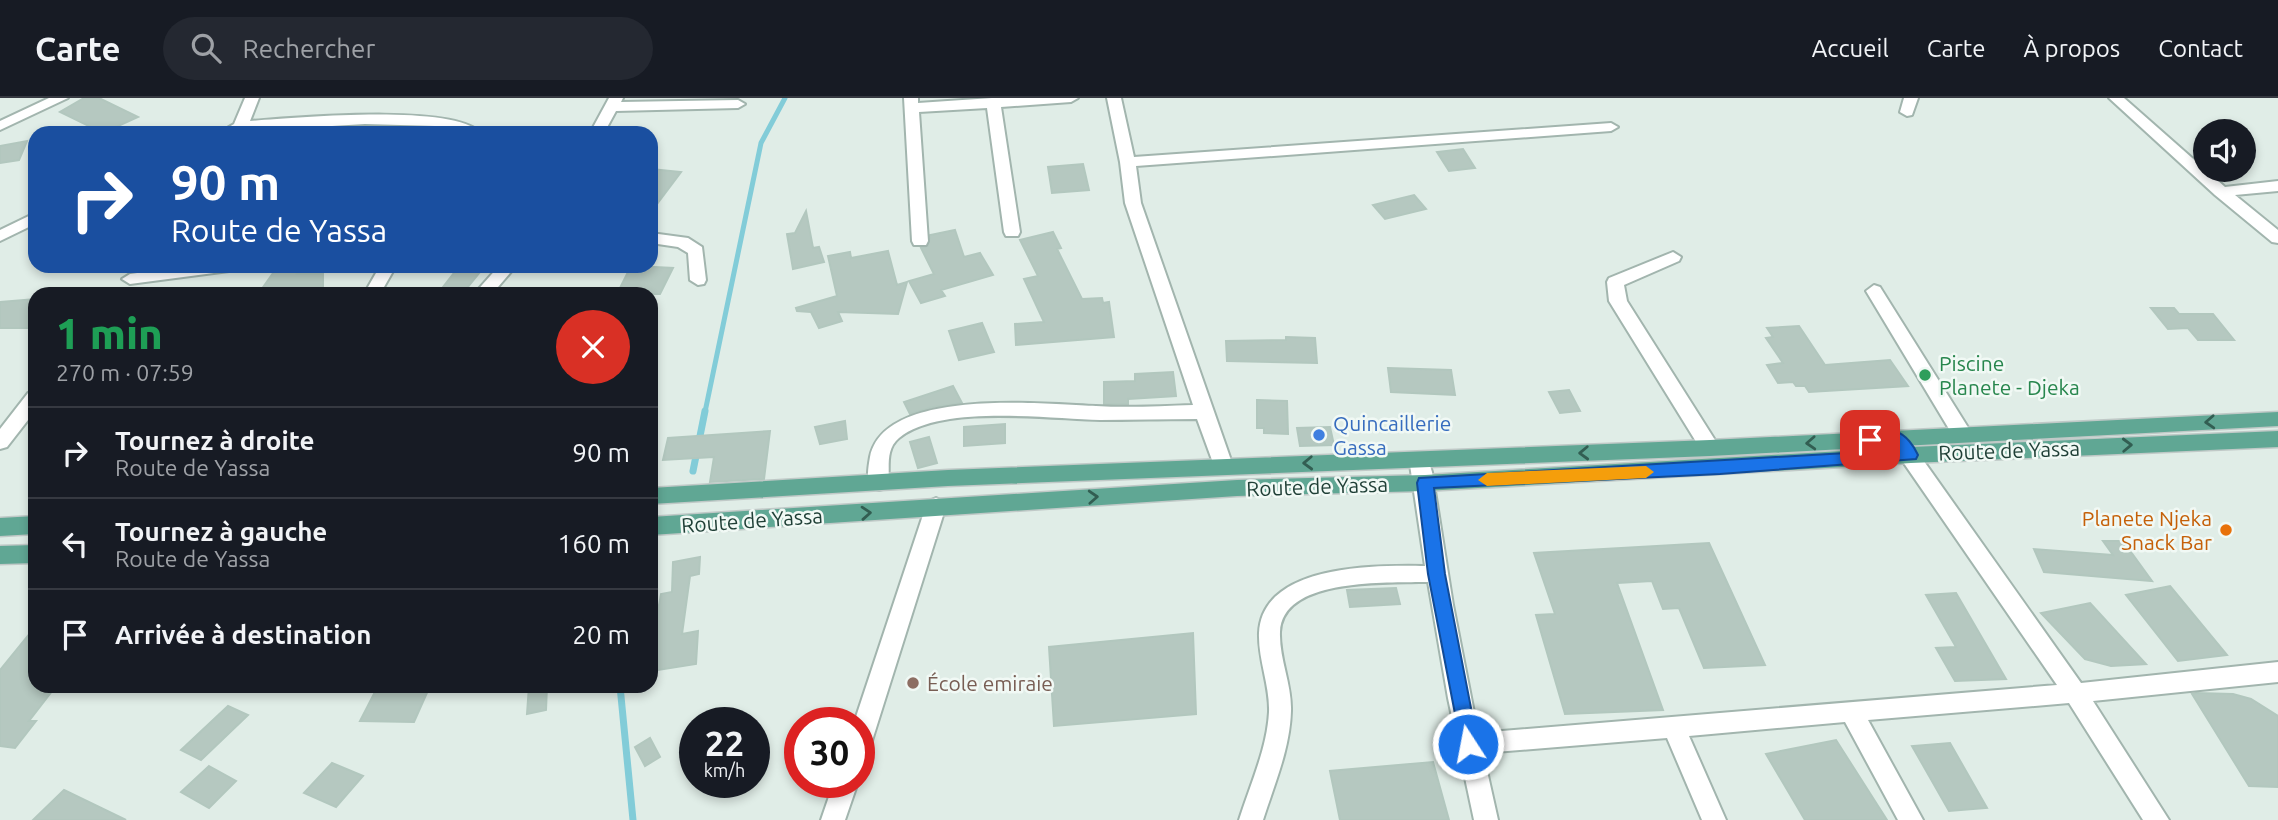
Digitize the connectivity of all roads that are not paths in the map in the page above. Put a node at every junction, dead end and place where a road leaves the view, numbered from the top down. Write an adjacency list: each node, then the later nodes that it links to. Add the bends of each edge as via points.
1 (61, 98): 10 (street)
2 (252, 98): 11 (street)
3 (1071, 98): 6 (street)
4 (1114, 98): 16 (street)
5 (2116, 98): 18 (street)
6 (999, 100): 9 (street); 20 (street)
7 (614, 103): 8 (street); 14 (street)
8 (738, 103)
9 (911, 103): 24 (street)
10 (0, 126)
11 (242, 126)
12 (278, 126): 13 (street, via 438,121)
13 (462, 126)
14 (601, 126)
15 (1611, 127): 16 (street)
16 (1128, 162): 33 (street, via 1133,203)
17 (2278, 186): 18 (street)
18 (2221, 192): 22 (street)
19 (28, 222): 21 (street)
20 (1012, 232)
21 (0, 236)
22 (2278, 238)
23 (658, 239): 28 (street, via 682,242 696,251)
24 (920, 241)
25 (1673, 257): 38 (street, via 1615,282 1618,301)
26 (134, 273): 29 (street)
27 (502, 273): 30 (street)
28 (698, 280)
29 (123, 287)
30 (489, 287)
31 (1874, 291): 35 (street)
32 (28, 407): 36 (street)
33 (1203, 412): 40 (street); 41 (street, via 1023,408 968,411 919,421 891,434 881,451)
34 (2276, 432): 35 (main road, Route de Yassa, one-way to 35, via 2252,420); 37 (main road, Route de Yassa, one-way to 34)
35 (1962, 435): 37 (main road, Route de Yassa)
36 (0, 442)
37 (1904, 446): 38 (main road, Route de Yassa, one-way to 38); 42 (main road, Route de Yassa, via 1720,468); 52 (street)
38 (1710, 448): 39 (main road, Route de Yassa, one-way to 39)
39 (1419, 458): 40 (main road, Route de Yassa, one-way to 40); 42 (street)
40 (1223, 466): 41 (main road, Route de Yassa)
41 (879, 483): 43 (main road, Route de Yassa)
42 (1425, 483): 44 (main road, Route de Yassa, one-way to 42, via 1237,488); 50 (street)
43 (658, 496)
44 (936, 506): 46 (main road, Route de Yassa, one-way to 44); 53 (street)
45 (28, 525): 47 (main road)
46 (658, 526)
47 (0, 527)
48 (28, 554): 49 (main road)
49 (0, 555)
50 (1437, 574): 56 (street); 59 (street, via 1367,573 1297,591 1277,604 1270,638 1280,711)
51 (2277, 673): 52 (street)
52 (2076, 693): 54 (street); 63 (street)
53 (871, 707)
54 (1851, 711): 55 (street); 62 (street)
55 (1674, 727): 56 (street); 61 (street)
56 (1468, 744): 60 (street)
57 (841, 798): 58 (street)
58 (834, 820)
59 (1251, 820)
60 (1486, 820)
61 (1714, 820)
62 (1910, 820)
63 (2157, 820)

